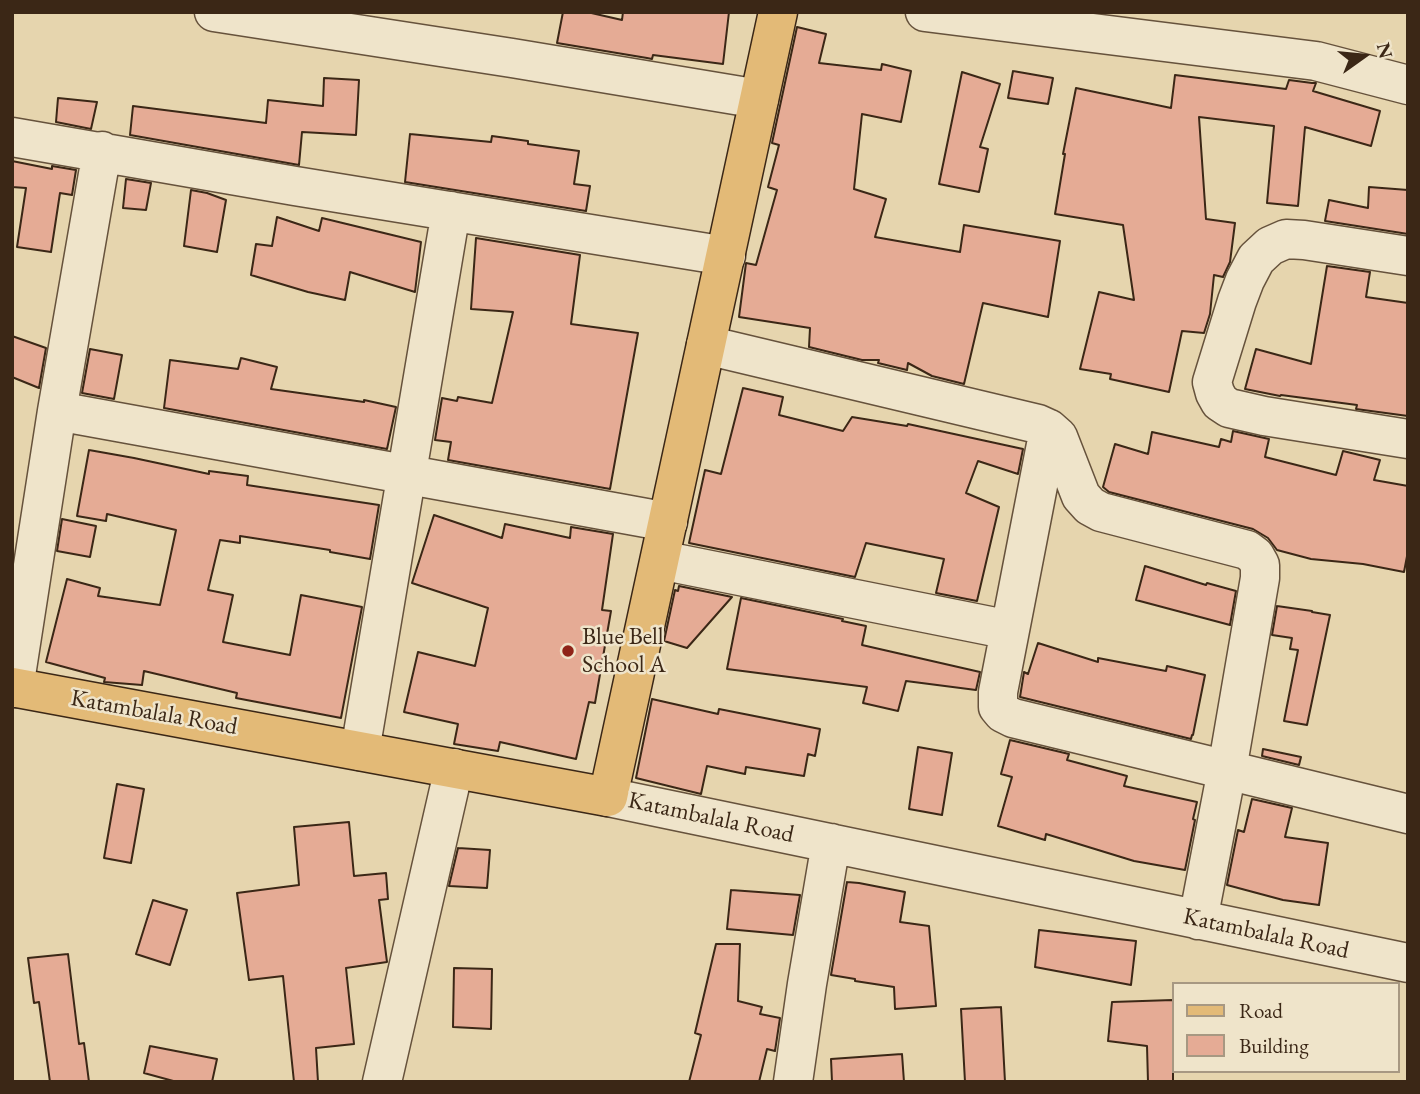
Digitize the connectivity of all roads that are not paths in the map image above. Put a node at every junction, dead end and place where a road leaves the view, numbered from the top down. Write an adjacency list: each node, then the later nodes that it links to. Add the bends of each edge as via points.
1 (214, 12): 5 (street)
2 (778, 12): 5 (main road)
3 (925, 12): 4 (street, via 1316,61)
4 (1408, 85)
5 (759, 99): 9 (main road)
6 (12, 137): 7 (street)
7 (102, 151): 8 (street); 12 (street)
8 (451, 211): 9 (street); 15 (street)
9 (726, 256): 11 (main road)
10 (1408, 256): 14 (street, via 1304,240 1286,239 1270,246 1256,259 1245,280 1212,382 1220,402 1228,408)
11 (706, 345): 13 (street); 16 (main road)
12 (57, 411): 15 (street); 19 (street)
13 (1049, 429): 18 (street); 22 (street, via 1058,438 1081,496 1090,506 1247,550 1260,565)
14 (1408, 439)
15 (407, 474): 16 (street); 20 (street)
16 (668, 522): 17 (main road)
17 (660, 561): 18 (street); 23 (main road)
18 (1010, 630): 22 (street, via 997,700 1003,713)
19 (13, 688): 20 (main road, Katambalala Road)
20 (360, 751): 21 (main road, Katambalala Road)
21 (454, 768): 23 (main road, Katambalala Road); 28 (street)
22 (1227, 770): 24 (street); 26 (street)
23 (608, 797): 25 (street, Katambalala Road)
24 (1408, 814)
25 (831, 843): 26 (street, Katambalala Road); 29 (street)
26 (1198, 920): 27 (street, Katambalala Road)
27 (1408, 963)
28 (382, 1082)
29 (793, 1082)

